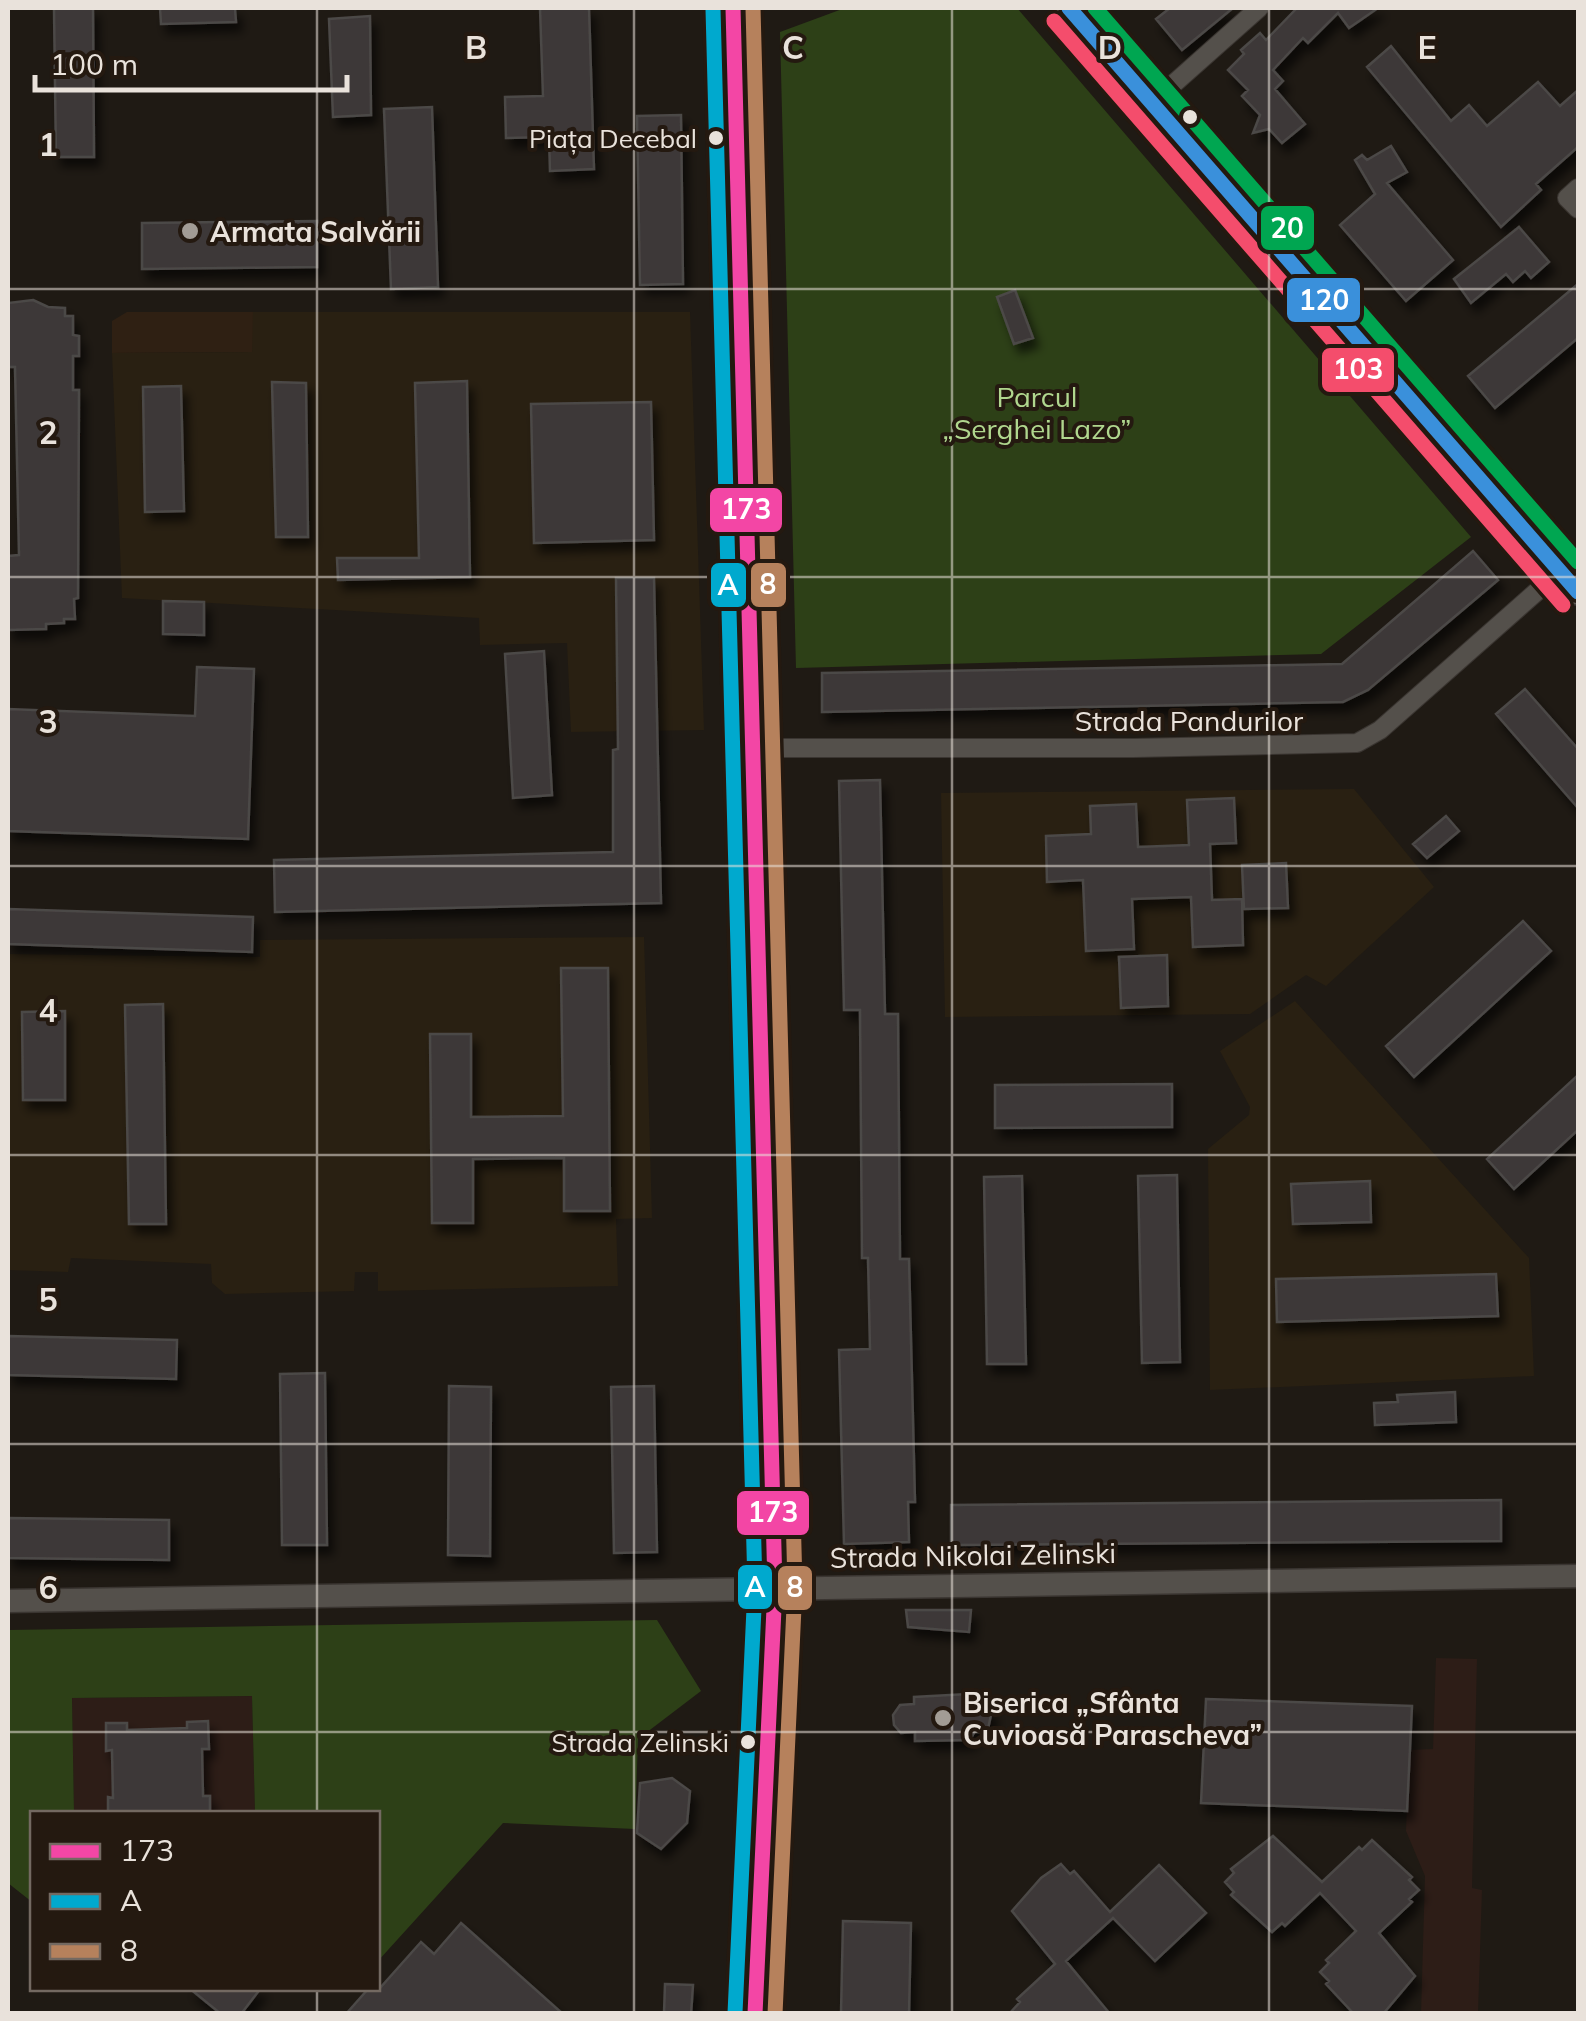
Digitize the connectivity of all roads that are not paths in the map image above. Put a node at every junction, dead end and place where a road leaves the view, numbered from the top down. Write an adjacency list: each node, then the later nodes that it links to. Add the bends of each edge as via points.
1 (733, 8): 9 (main road)
2 (1069, 8): 4 (main road)
3 (1259, 8): 4 (street)
4 (1152, 103): 7 (main road)
5 (1578, 188): 6 (street, via 1568,198)
6 (1578, 209)
7 (1560, 571): 8 (main road); 9 (street, Strada Pandurilor, via 1380,730 1356,743)
8 (1578, 592)
9 (754, 748): 11 (main road)
10 (1578, 1576): 11 (street, Strada Nikolai Zelinski)
11 (775, 1587): 12 (street, Strada Nikolai Zelinski); 13 (main road)
12 (8, 1601)
13 (755, 2014)

